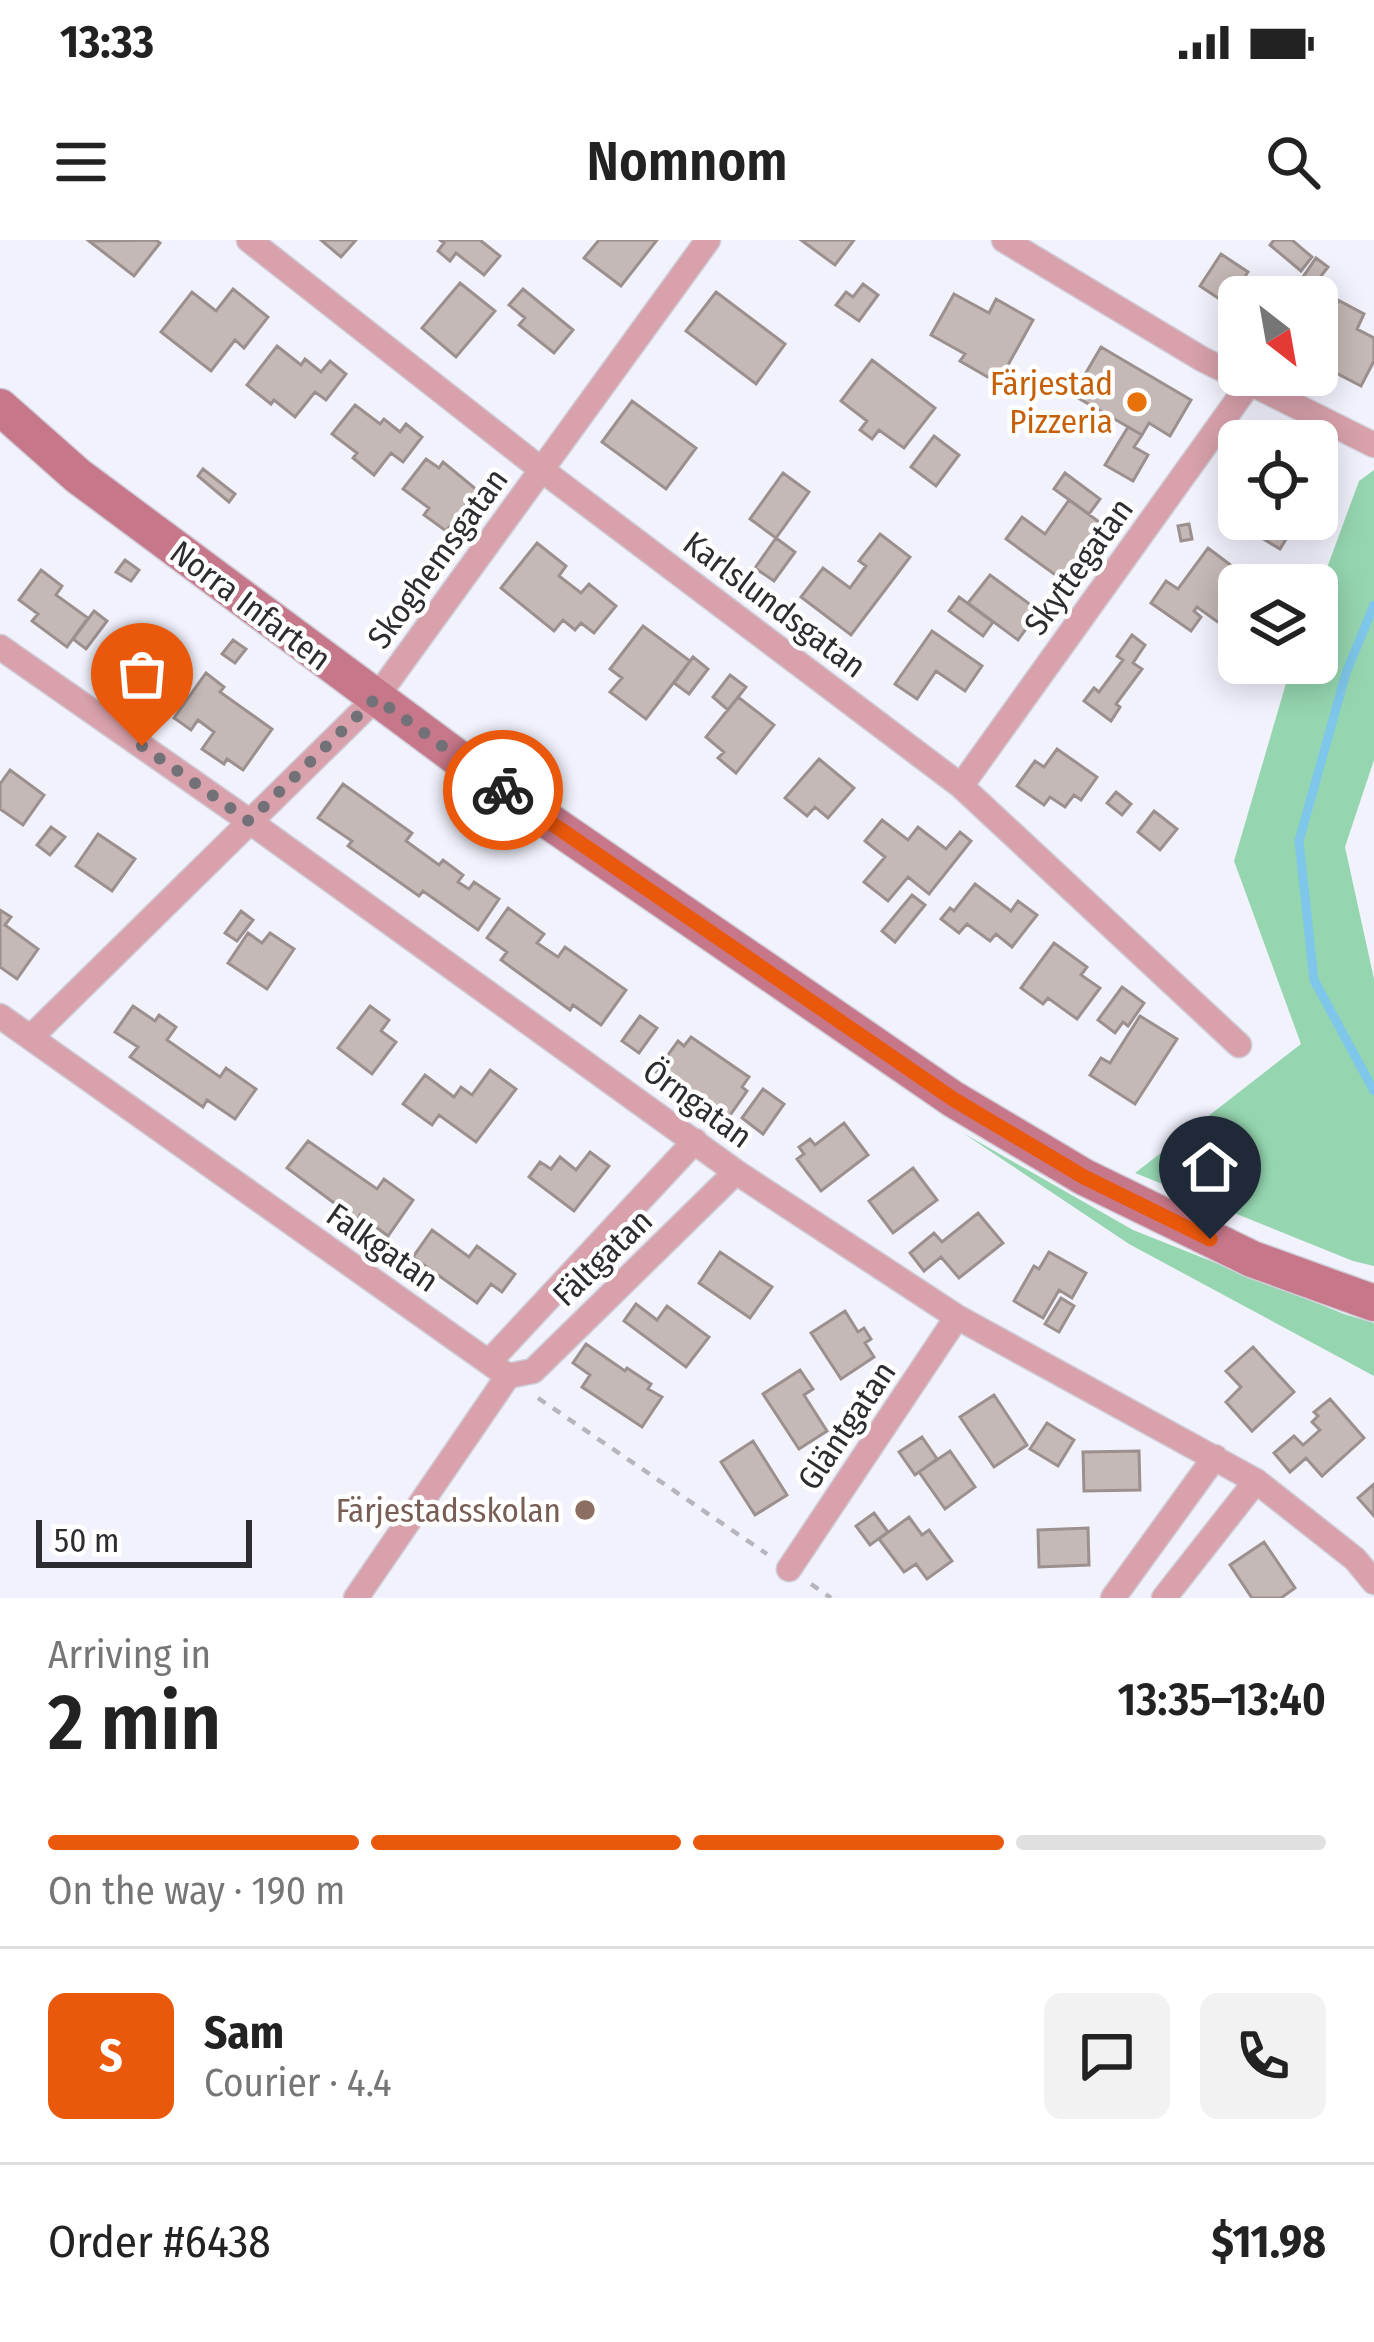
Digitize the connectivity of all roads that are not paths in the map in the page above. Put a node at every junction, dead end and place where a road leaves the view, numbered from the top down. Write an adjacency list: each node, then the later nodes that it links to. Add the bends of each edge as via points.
1 (249, 240): 9 (street, Karlslundsgatan)
2 (709, 240): 9 (street, Skoghemsgatan)
3 (1004, 240): 4 (street)
4 (1218, 368)
5 (1240, 396): 12 (street, Skyttegatan)
6 (1274, 396): 8 (street)
7 (0, 407): 11 (street, Norra Infarten, via 78,476)
8 (1374, 445)
9 (542, 470): 11 (street, Skoghemsgatan); 12 (street, Karlslundsgatan)
10 (0, 647): 13 (street, Örngatan)
11 (376, 698): 13 (street, Skoghemsgatan); 19 (street, Norra Infarten, via 953,1099 1210,1239)
12 (961, 786): 16 (street, Karlslundsgatan)
13 (249, 821): 15 (street, Skoghemsgatan); 17 (street, Örngatan)
14 (0, 1016): 15 (street, Falkgatan)
15 (31, 1037): 21 (street, Falkgatan)
16 (1239, 1045)
17 (695, 1141): 18 (street, Örngatan); 21 (street, Fältgatan)
18 (736, 1172): 20 (street, Örngatan); 21 (street, Fältgatan, via 533,1372)
19 (1374, 1303)
20 (957, 1317): 22 (street, Örngatan); 24 (street, Gläntgatan)
21 (498, 1369): 26 (street)
22 (1215, 1457): 23 (street, Örngatan); 27 (street)
23 (1256, 1481): 25 (street, Örngatan); 28 (street)
24 (789, 1570)
25 (1374, 1582)
26 (356, 1598)
27 (1113, 1598)
28 (1164, 1598)

